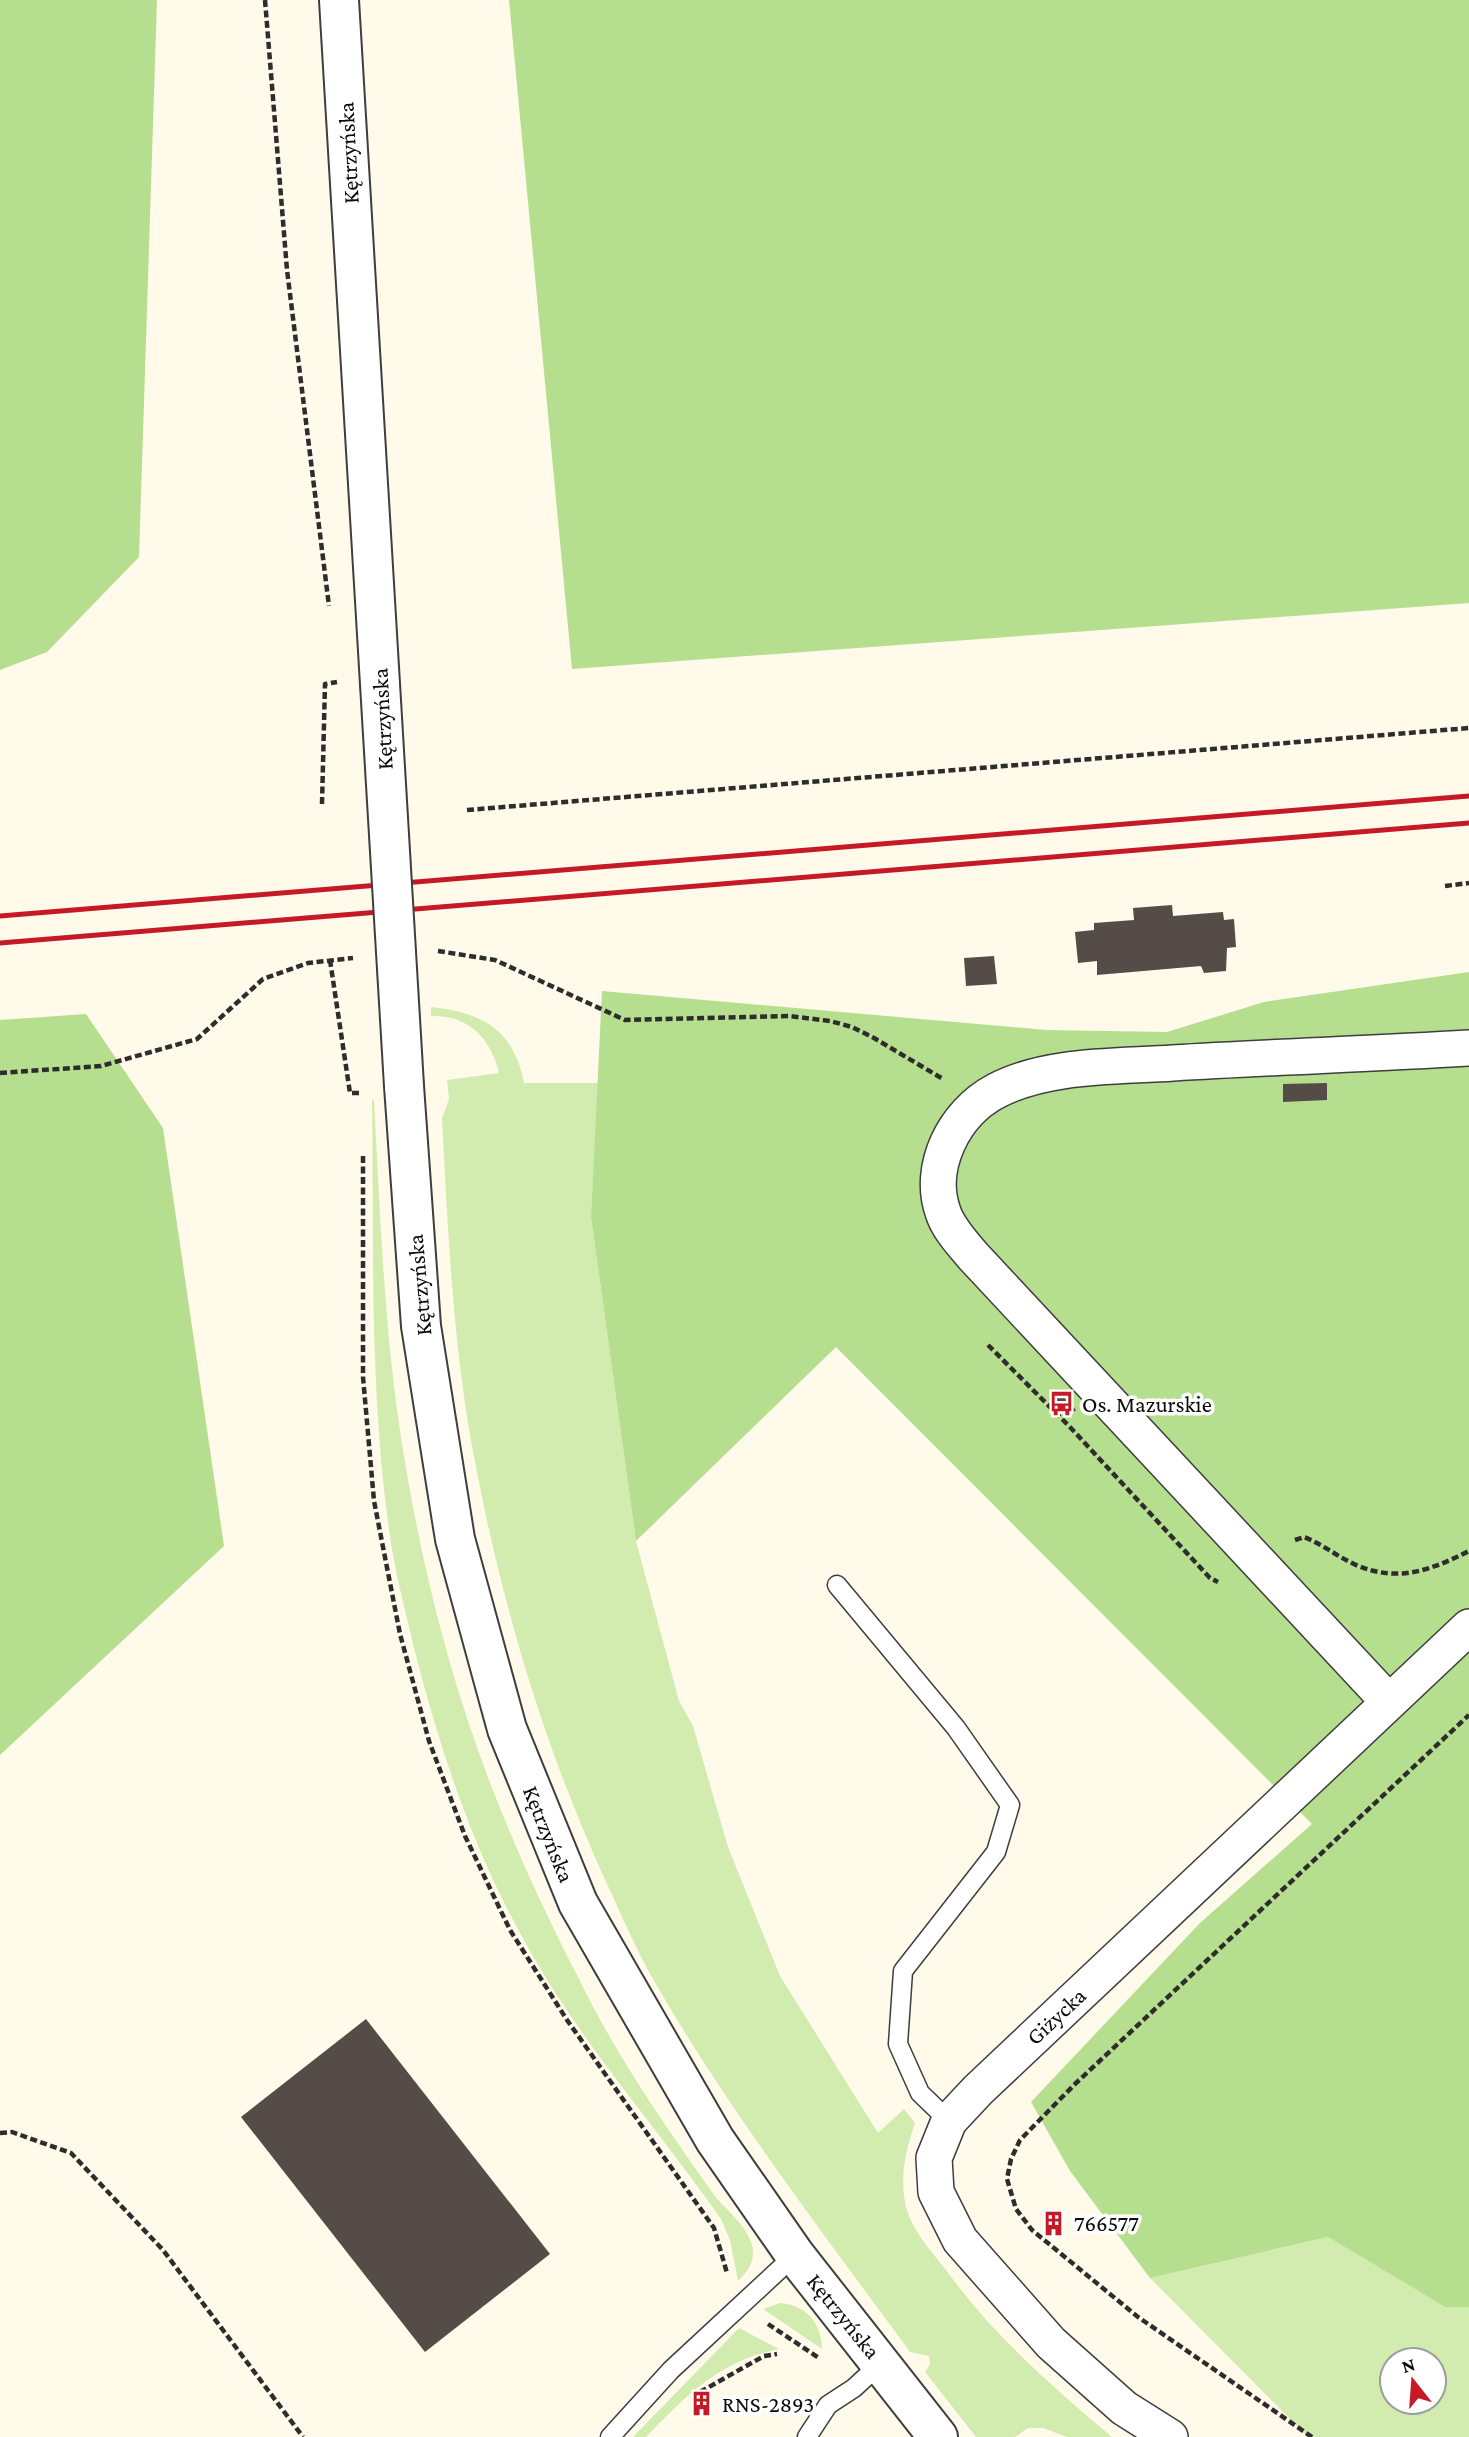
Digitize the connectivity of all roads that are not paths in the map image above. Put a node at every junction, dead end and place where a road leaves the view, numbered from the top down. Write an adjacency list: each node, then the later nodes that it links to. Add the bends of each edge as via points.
1 (339, 0): 7 (street, Kętrzyńska, bridge, via 421,1326 455,1539 507,1729 578,1903 715,2140)
2 (1469, 1048): 5 (street, via 1061,1072 1017,1083 994,1092 967,1114 950,1137 937,1191 954,1232)
3 (837, 1585): 6 (lane, via 956,1728 1010,1805 996,1852 903,1971 898,2044 920,2093)
4 (1469, 1627): 5 (street, Giżycka)
5 (1389, 1702): 6 (street, Giżycka)
6 (949, 2121): 12 (street, Giżycka, via 934,2158 936,2192 960,2240 1051,2343 1124,2408)
7 (795, 2255): 8 (street, Kętrzyńska); 9 (lane, via 671,2370)
8 (881, 2363): 10 (lane, via 828,2405); 11 (street, Kętrzyńska)
9 (610, 2437)
10 (807, 2437)
11 (937, 2437)
12 (1170, 2437)

